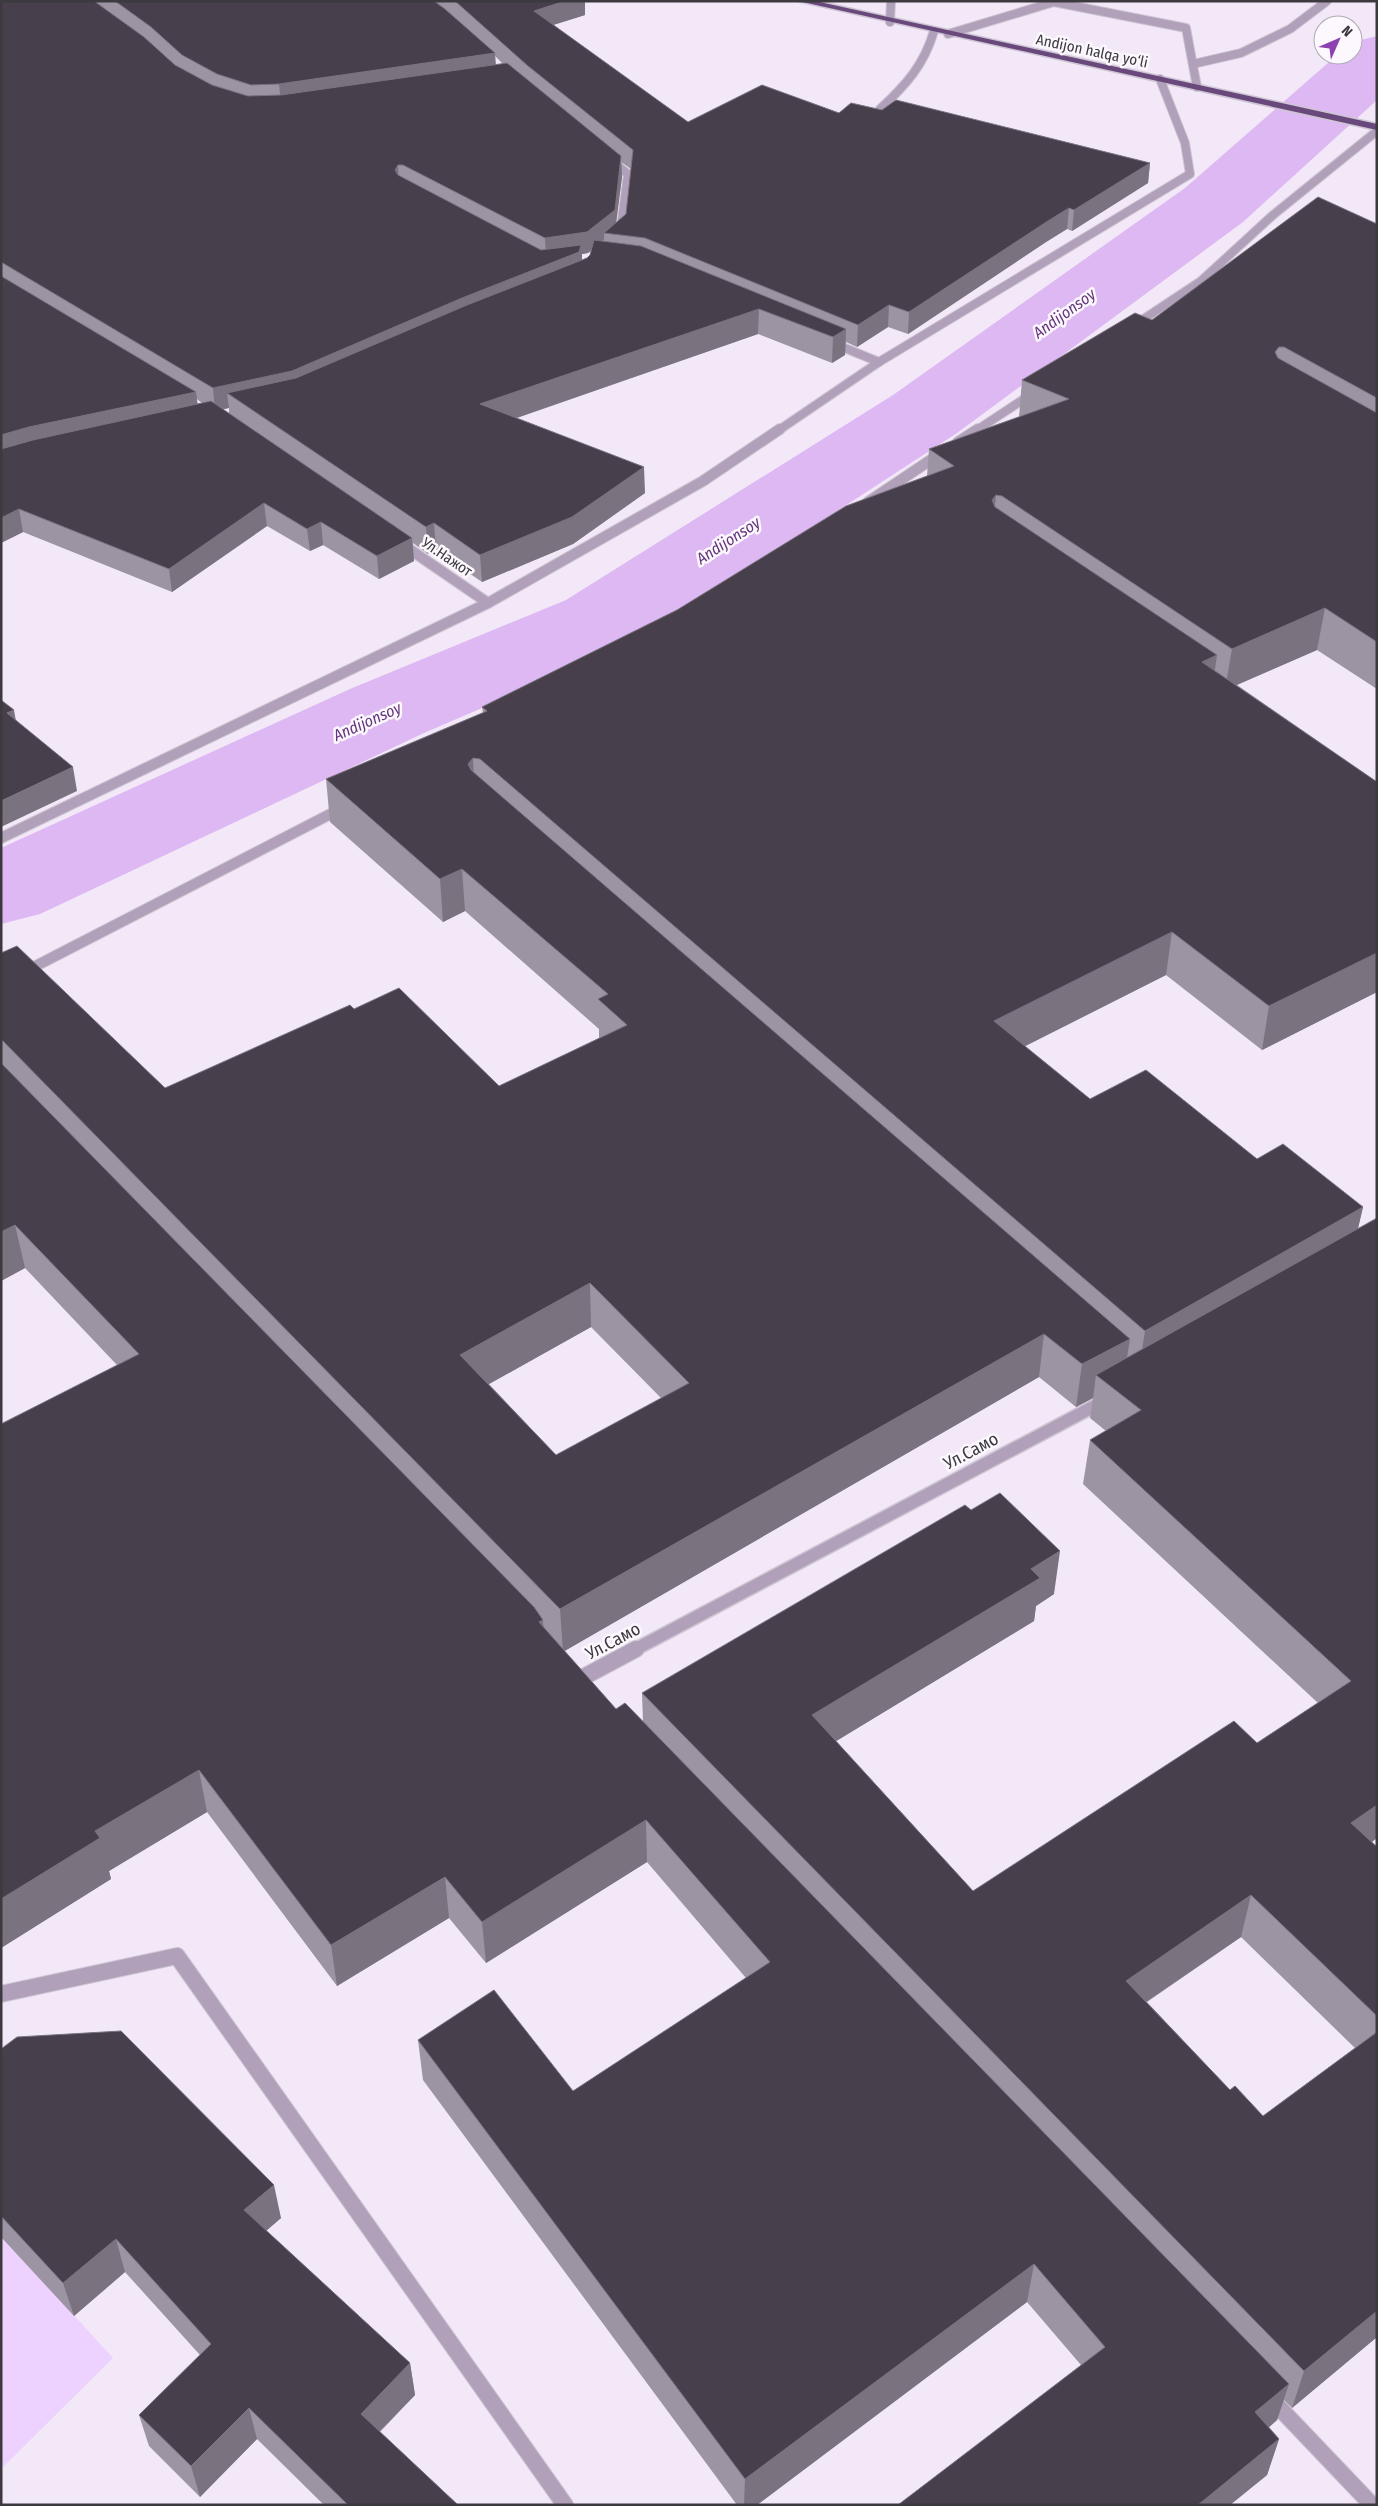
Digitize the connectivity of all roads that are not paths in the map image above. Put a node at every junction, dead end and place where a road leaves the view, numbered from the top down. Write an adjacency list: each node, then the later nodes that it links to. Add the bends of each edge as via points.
1 (802, 1): 4 (highway, Andijon halqa yo‘li)
2 (891, 1): 4 (street)
3 (1327, 1): 7 (street, via 1290,29 1241,53)
4 (890, 22): 5 (highway, Andijon halqa yo‘li)
5 (934, 31): 6 (highway, Andijon halqa yo‘li); 10 (street, via 929,50 915,77)
6 (948, 34): 7 (street, via 1054,2 1186,28); 8 (highway, Andijon halqa yo‘li)
7 (1193, 64): 9 (street)
8 (1160, 79): 9 (highway, Andijon halqa yo‘li); 17 (street, via 1186,143 1190,174)
9 (1198, 87): 11 (highway, Andijon halqa yo‘li)
10 (880, 109)
11 (1377, 127)
12 (1377, 132): 15 (street, via 1273,215 1201,281)
13 (598, 150): 14 (street, via 628,174 621,234)
14 (613, 240)
15 (1127, 330)
16 (824, 340): 17 (street)
17 (879, 362): 21 (street, via 703,481)
18 (1045, 385): 19 (street)
19 (855, 510)
20 (389, 535): 21 (street, Ул.Нажот)
21 (488, 603): 23 (street)
22 (352, 803): 24 (street)
23 (1, 838)
24 (1, 984)
25 (1120, 1393): 26 (street, Ул.Само, via 582,1684)
26 (564, 1666)
27 (1, 1994): 29 (street, via 178,1956)
28 (1262, 2390): 30 (street)
29 (565, 2505)
30 (1372, 2505)

